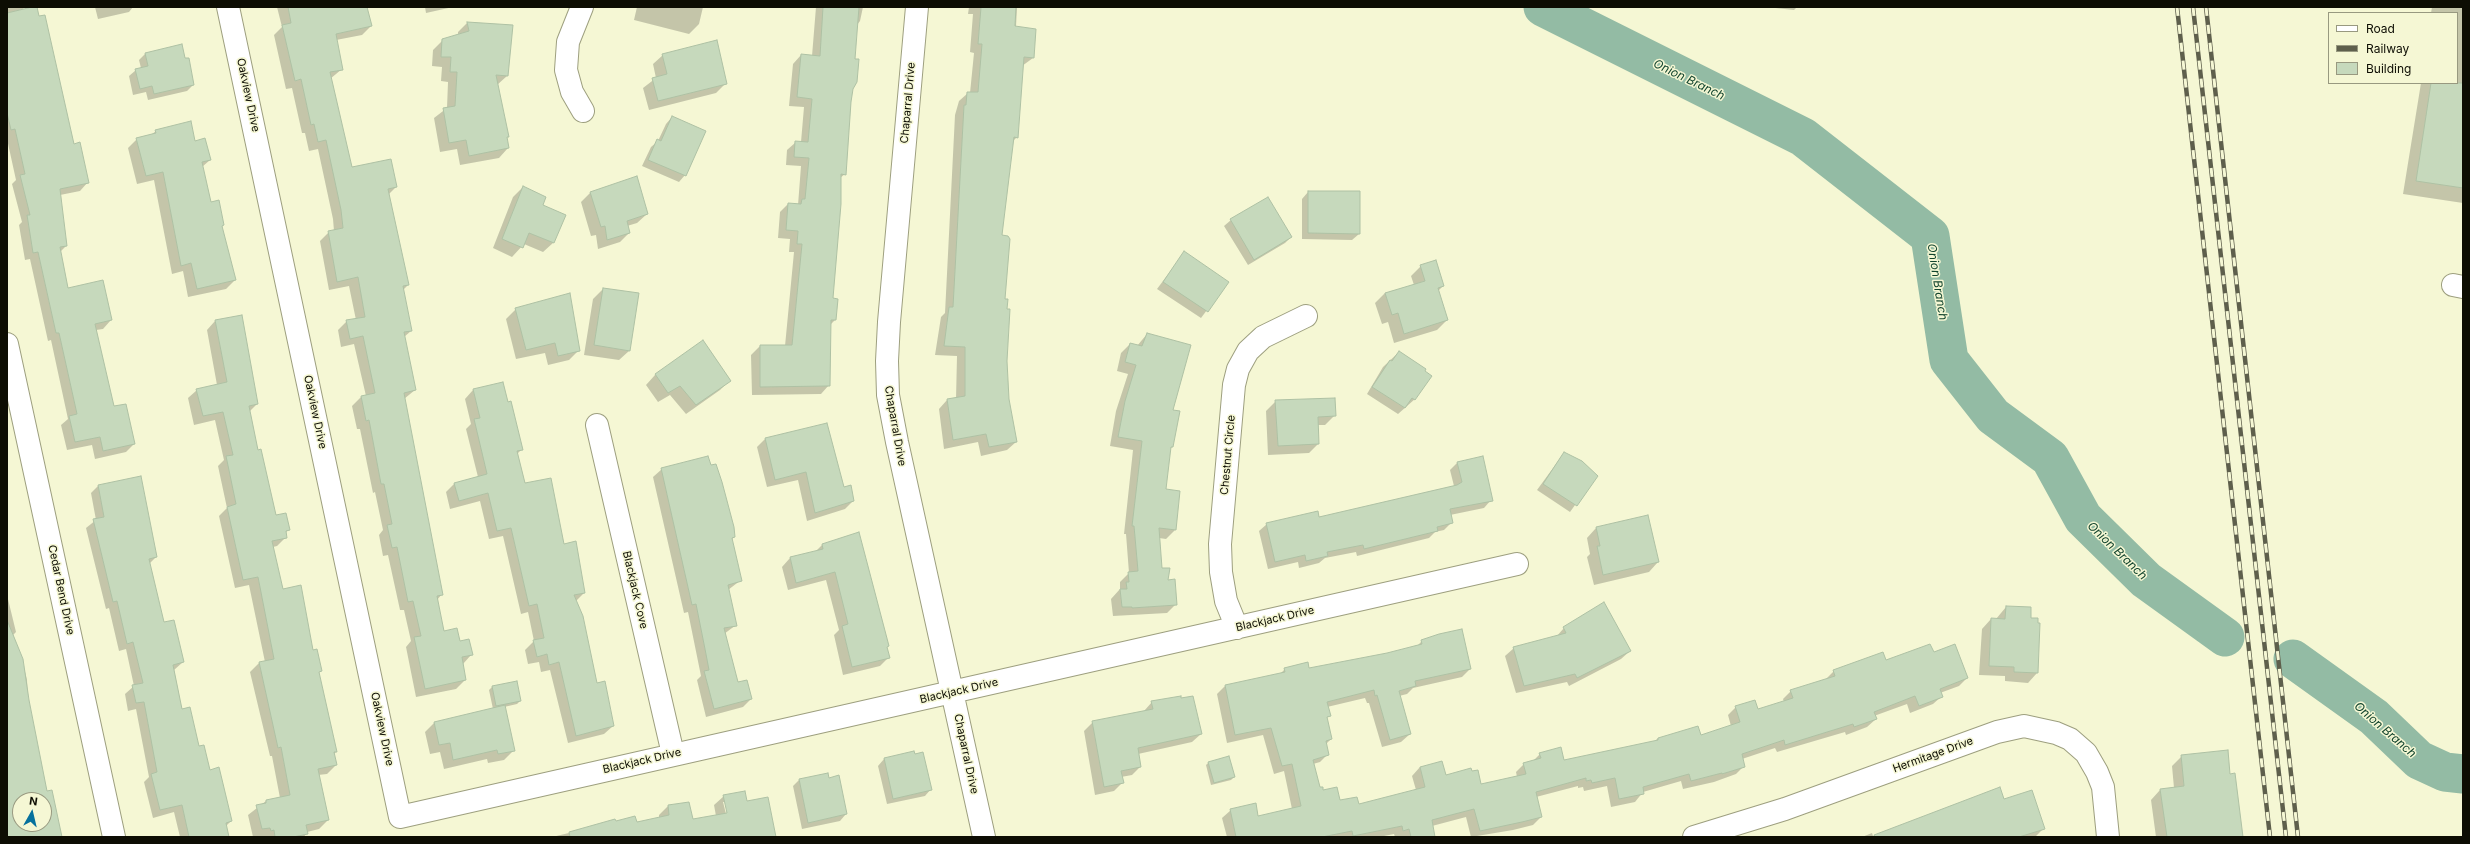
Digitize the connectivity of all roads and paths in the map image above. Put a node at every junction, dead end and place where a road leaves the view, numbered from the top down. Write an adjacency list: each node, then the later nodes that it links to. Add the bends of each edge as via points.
1 (228, 7): 12 (street, Oakview Drive)
2 (582, 7): 4 (street, via 568,42 566,70 572,92)
3 (917, 7): 10 (street, Chaparral Drive, via 889,322 888,395)
4 (583, 111)
5 (1306, 316): 9 (street, Chestnut Circle, via 1263,337 1248,351 1238,369 1234,385 1220,544 1226,601)
6 (7, 344): 13 (street, Cedar Bend Drive)
7 (597, 425): 11 (street, Blackjack Cove)
8 (1517, 564): 9 (street, Blackjack Drive)
9 (1237, 628): 10 (street, Blackjack Drive)
10 (953, 692): 11 (street, Blackjack Drive); 14 (street, Chaparral Drive)
11 (674, 754): 12 (street, Blackjack Drive)
12 (400, 816)
13 (114, 837)
14 (984, 837)
15 (1694, 837): 16 (street, Hermitage Drive, via 1785,809 1997,732 2024,726 2070,739 2086,753 2103,787)
16 (2108, 837)

